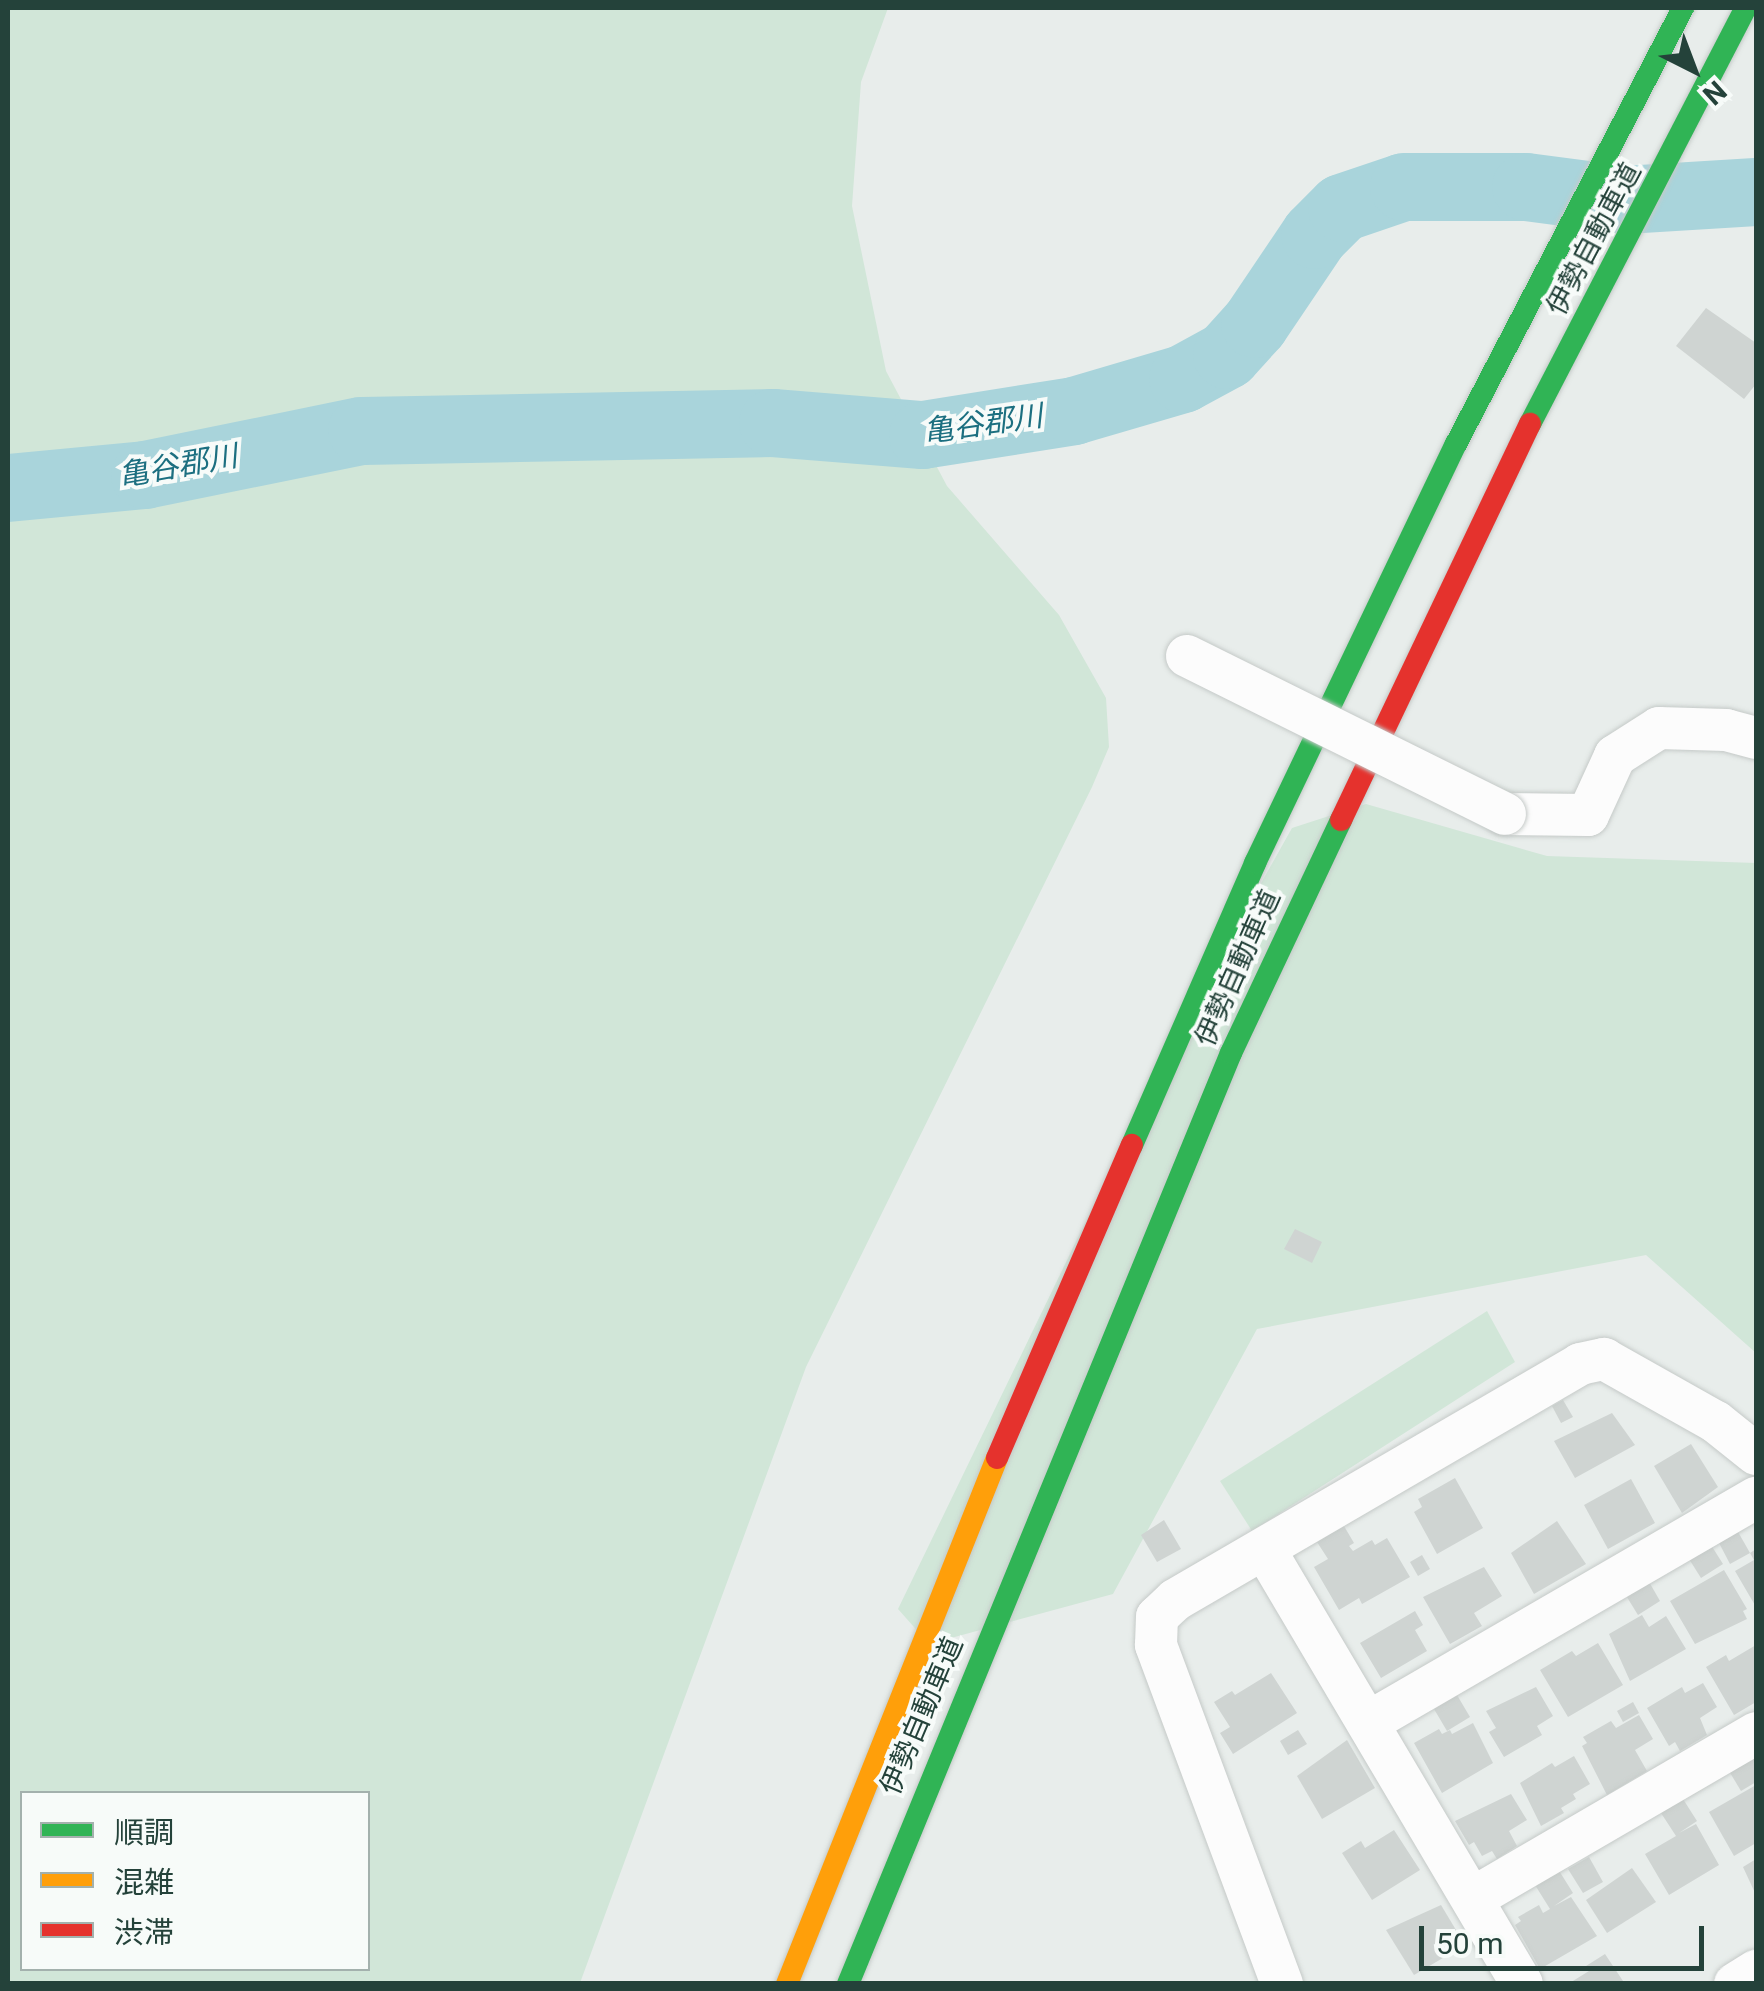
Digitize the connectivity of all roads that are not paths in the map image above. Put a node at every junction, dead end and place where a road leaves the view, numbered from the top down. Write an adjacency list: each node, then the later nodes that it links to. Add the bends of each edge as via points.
1 (1683, 8): 12 (highway, 伊勢自動車道, via 1456,444 1255,864 1015,1412)
2 (1746, 8): 13 (highway, 伊勢自動車道, via 1504,474 1232,1053)
3 (1187, 656): 4 (street, bridge, via 1505,814 1588,814 1615,756 1659,728)
4 (1756, 738)
5 (1756, 1454): 7 (street, via 1716,1422 1604,1359 1580,1364)
6 (1756, 1498): 8 (street)
7 (1264, 1550): 8 (street); 14 (street, via 1175,1600 1157,1617 1156,1645)
8 (1369, 1722): 10 (street)
9 (1756, 1734): 10 (street)
10 (1474, 1898): 15 (street)
11 (1756, 1971): 16 (street)
12 (787, 1984)
13 (848, 1984)
14 (1282, 1984)
15 (1522, 1984)
16 (1735, 1984)

